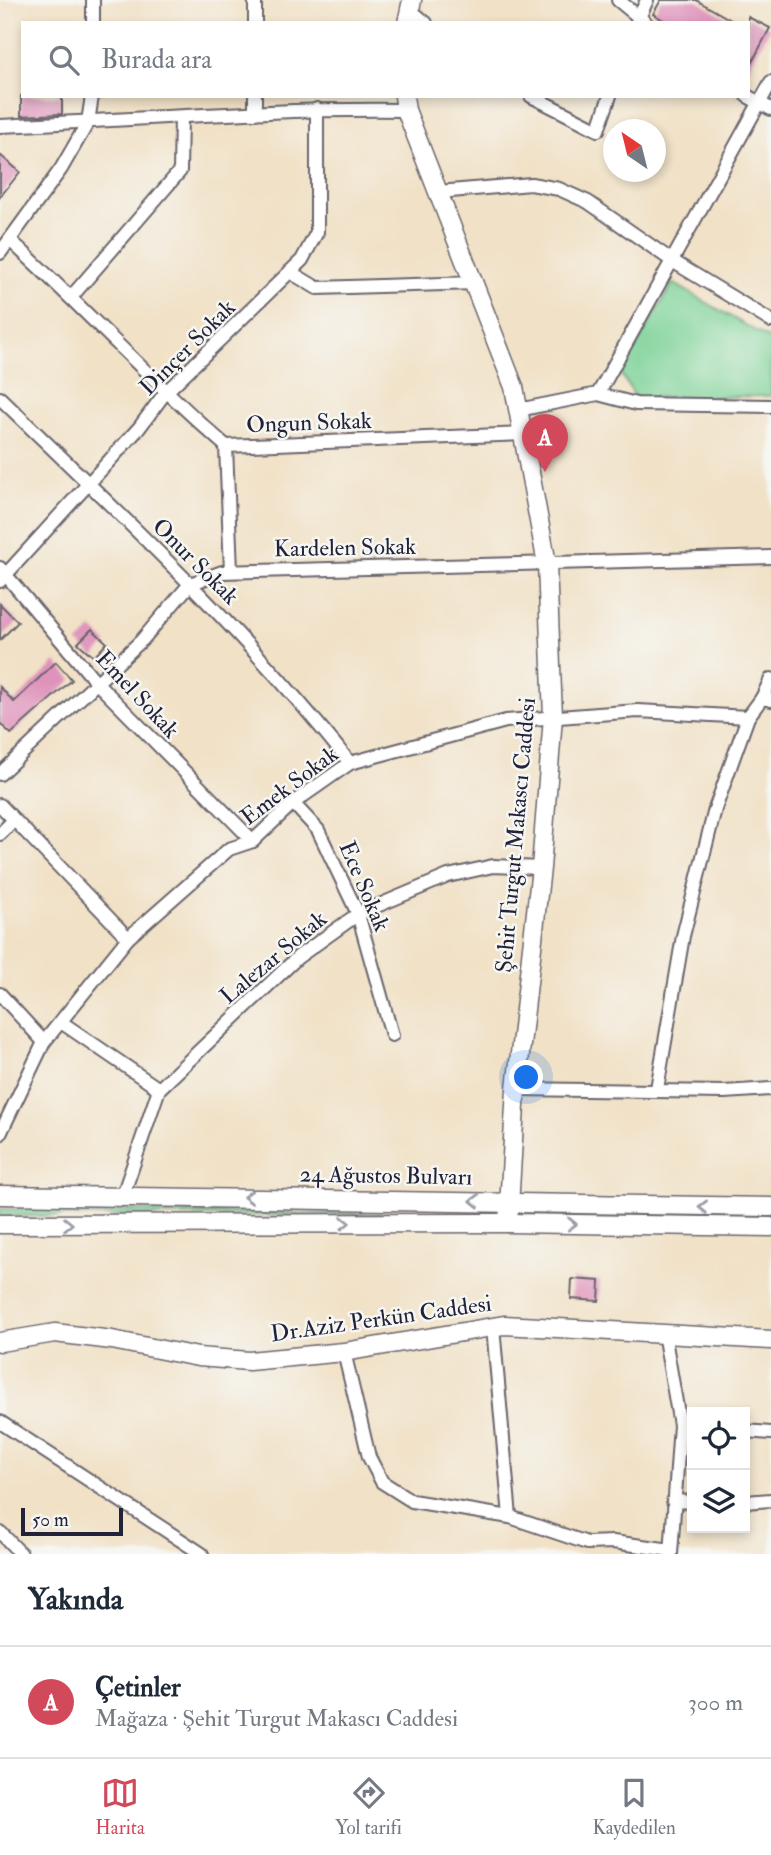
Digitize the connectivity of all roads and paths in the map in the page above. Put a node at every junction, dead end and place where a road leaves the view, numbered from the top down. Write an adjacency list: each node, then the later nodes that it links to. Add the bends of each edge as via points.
1 (93, 0): 5 (street)
2 (255, 0): 6 (street)
3 (618, 0): 7 (street)
4 (647, 0): 7 (street)
5 (93, 21)
6 (255, 21)
7 (640, 21)
8 (771, 82): 15 (street)
9 (92, 98): 19 (street)
10 (255, 98): 17 (street)
11 (535, 98): 12 (street, via 598,130)
12 (609, 98)
13 (750, 98): 15 (street)
14 (405, 103): 16 (street); 21 (street, Şehit Turgut Makascı Caddesi)
15 (766, 106): 24 (street)
16 (317, 109): 17 (street); 25 (street, Dinçer Sokak, via 317,232)
17 (255, 113): 18 (street)
18 (181, 118): 19 (street); 27 (street, via 180,171)
19 (88, 122): 20 (street); 22 (street)
20 (0, 126)
21 (439, 192): 24 (street, via 530,184 559,189 587,202); 26 (street, Şehit Turgut Makascı Caddesi)
22 (11, 241): 23 (street); 27 (street, Ongun Sokak)
23 (0, 253)
24 (674, 262): 28 (street); 30 (street)
25 (292, 273): 26 (street, via 317,288); 29 (street, Dinçer Sokak)
26 (476, 283): 33 (street, Şehit Turgut Makascı Caddesi, via 505,358)
27 (72, 296): 29 (street, Ongun Sokak)
28 (771, 321)
29 (165, 393): 35 (street, Ongun Sokak); 36 (street, Dinçer Sokak)
30 (597, 394): 32 (street, via 636,404); 33 (street)
31 (0, 398): 36 (street, Onur Sokak)
32 (771, 405)
33 (518, 410): 34 (street, Şehit Turgut Makascı Caddesi)
34 (523, 434): 35 (street, Ongun Sokak); 38 (street, Şehit Turgut Makascı Caddesi)
35 (226, 446): 39 (street)
36 (88, 483): 40 (street, Dinçer Sokak); 41 (street, Onur Sokak)
37 (771, 557): 38 (street, Kardelen Sokak)
38 (547, 564): 39 (street, Kardelen Sokak); 46 (street, Şehit Turgut Makascı Caddesi)
39 (231, 571): 41 (street, Kardelen Sokak)
40 (2, 575): 43 (street, Emel Sokak)
41 (190, 584): 43 (street); 47 (street, Onur Sokak, via 296,695)
42 (771, 679): 44 (street)
43 (97, 683): 48 (street); 53 (street, Emel Sokak)
44 (766, 699): 45 (street)
45 (748, 717): 46 (street, Emek Sokak, via 638,711); 63 (street, via 715,809 686,923)
46 (553, 718): 47 (street, Emek Sokak, via 506,721); 54 (street, Şehit Turgut Makascı Caddesi)
47 (350, 763): 49 (street, Emek Sokak)
48 (0, 774)
49 (293, 803): 53 (street, Emek Sokak); 55 (street, Ece Sokak, via 318,830)
50 (0, 805): 51 (street)
51 (14, 820): 52 (street); 56 (street)
52 (0, 834)
53 (253, 841): 56 (street, Emek Sokak, via 229,849)
54 (541, 868): 55 (street, Lalezar Sokak, via 493,866 448,876); 62 (street, Şehit Turgut Makascı Caddesi)
55 (358, 914): 59 (street, Ece Sokak); 61 (street, Lalezar Sokak, via 298,957)
56 (128, 938): 58 (street, Emek Sokak)
57 (0, 994): 60 (street)
58 (61, 1022): 60 (street, Emek Sokak); 61 (street)
59 (391, 1035)
60 (44, 1042): 65 (street, Emek Sokak)
61 (159, 1089): 67 (street, Lalezar Sokak)
62 (516, 1089): 63 (street); 68 (street, Şehit Turgut Makascı Caddesi)
63 (657, 1089): 64 (street)
64 (771, 1089)
65 (0, 1134)
66 (0, 1195): 67 (street, 24 Ağustos Bulvarı)
67 (123, 1195): 68 (street, 24 Ağustos Bulvarı, one-way to 67)
68 (509, 1202): 69 (street, 24 Ağustos Bulvarı, one-way to 68); 70 (street, Şehit Turgut Makascı Caddesi)
69 (771, 1208)
70 (508, 1223): 71 (street, 24 Ağustos Bulvarı, one-way to 70); 72 (street, 24 Ağustos Bulvarı, one-way to 72)
71 (0, 1224)
72 (771, 1227)
73 (493, 1327): 74 (street, Dr.Aziz Perkün Caddesi, via 519,1324); 77 (street, Dr.Aziz Perkün Caddesi); 86 (street)
74 (664, 1333): 75 (street, Dr.Aziz Perkün Caddesi); 79 (street)
75 (771, 1340)
76 (0, 1342): 77 (street, Dr.Aziz Perkün Caddesi, via 55,1333 226,1360)
77 (344, 1352): 86 (street, via 369,1457 382,1482 412,1501)
78 (0, 1422): 90 (street)
79 (686, 1425): 83 (street)
80 (750, 1431): 81 (street)
81 (771, 1433)
82 (771, 1500): 85 (street)
83 (673, 1502): 84 (street); 88 (street)
84 (687, 1502)
85 (750, 1502)
86 (510, 1517): 88 (street, via 587,1543 613,1542)
87 (3, 1531): 89 (street)
88 (671, 1552)
89 (21, 1554)
90 (202, 1554)

